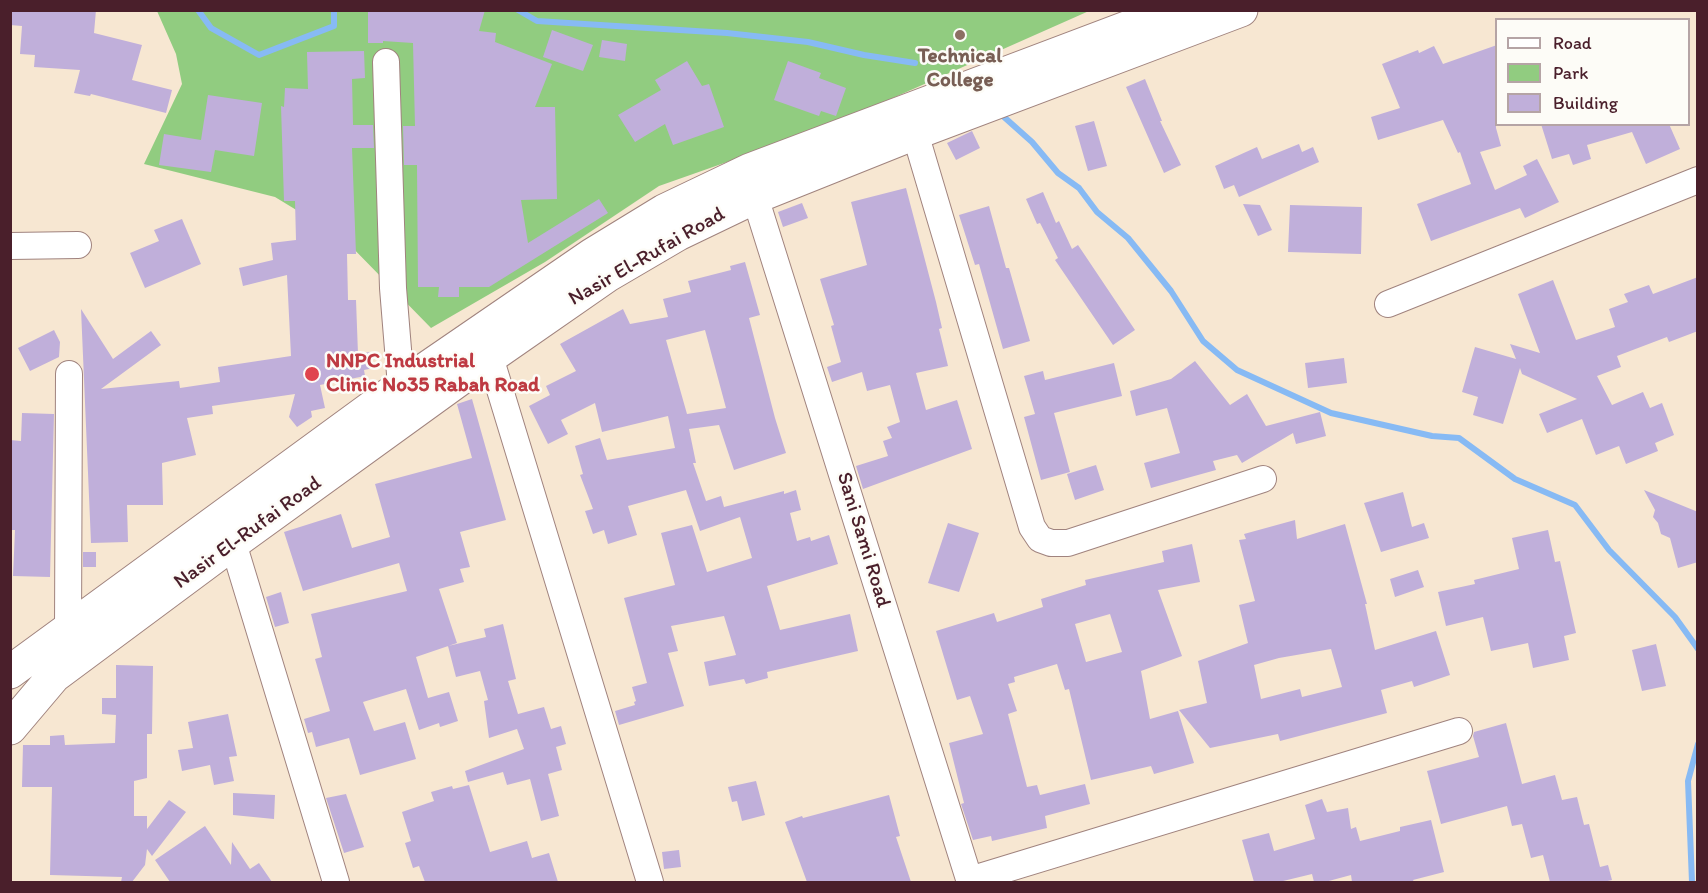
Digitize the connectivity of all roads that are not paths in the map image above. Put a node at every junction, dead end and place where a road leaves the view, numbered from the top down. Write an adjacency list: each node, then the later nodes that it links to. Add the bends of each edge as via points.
1 (1174, 10): 3 (main road, Nasir El-Rufai Road)
2 (1241, 10): 3 (main road, Nasir El-Rufai Road)
3 (1117, 44): 5 (main road, Nasir El-Rufai Road); 13 (main road, Nasir El-Rufai Road, via 750,170 664,211 592,255)
4 (386, 62): 13 (street, via 393,288)
5 (915, 132): 7 (main road, Nasir El-Rufai Road); 14 (street, via 1032,527 1040,539 1068,543)
6 (1698, 180): 10 (street)
7 (755, 196): 11 (main road, Nasir El-Rufai Road, via 608,275); 20 (street, Sani Sami Road)
8 (78, 245): 9 (street)
9 (10, 246)
10 (1388, 304)
11 (490, 357): 15 (main road, Nasir El-Rufai Road); 22 (street)
12 (69, 374): 16 (street)
13 (401, 386): 16 (main road, Nasir El-Rufai Road)
14 (1263, 479)
15 (233, 543): 18 (main road, Nasir El-Rufai Road, via 54,676); 21 (street)
16 (68, 629): 17 (main road, Nasir El-Rufai Road)
17 (10, 672)
18 (15, 719)
19 (1459, 731): 20 (street)
20 (970, 881)
21 (336, 882)
22 (650, 882)

